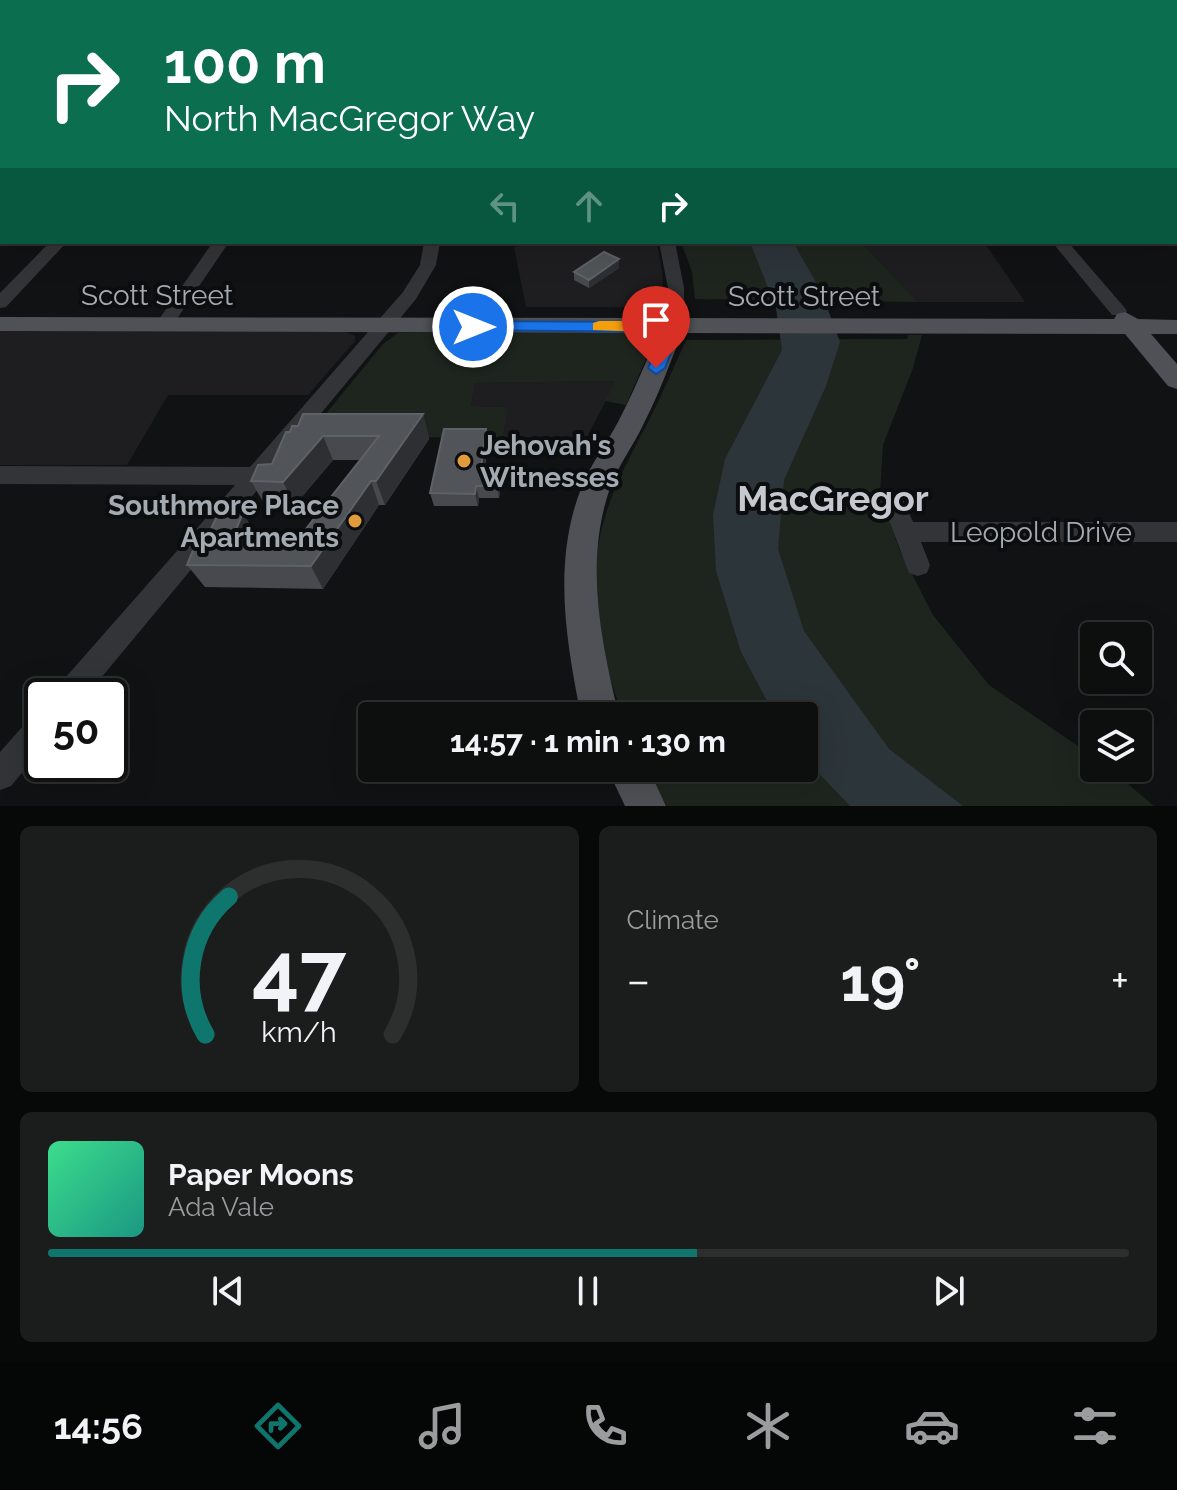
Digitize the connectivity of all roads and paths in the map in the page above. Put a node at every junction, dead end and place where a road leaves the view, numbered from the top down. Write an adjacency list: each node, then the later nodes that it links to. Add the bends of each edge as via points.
1 (57, 244): 6 (street)
2 (220, 244): 9 (street)
3 (432, 244): 12 (street, via 428,265)
4 (667, 244): 10 (street, via 676,288)
5 (1062, 244): 11 (street)
6 (0, 303)
7 (0, 311): 9 (main road, Scott Street)
8 (1177, 311): 11 (main road, Scott Street)
9 (169, 318): 12 (main road, Scott Street); 13 (main road, Scott Street)
10 (674, 319): 11 (main road, Scott Street); 12 (main road, Scott Street); 23 (main road, via 634,417 596,486 584,534 579,599)
11 (1125, 319): 14 (main road, Scott Street); 15 (main road)
12 (389, 320): 17 (street)
13 (0, 324)
14 (1177, 327)
15 (1177, 380)
16 (0, 475): 17 (street)
17 (253, 476): 22 (street)
18 (893, 502): 19 (street)
19 (905, 532): 20 (street, Leopold Drive); 21 (street)
20 (1177, 532)
21 (918, 565)
22 (83, 678)
23 (597, 702)
24 (24, 747): 25 (street)
25 (0, 775)
26 (634, 782): 27 (main road)
27 (646, 806)

